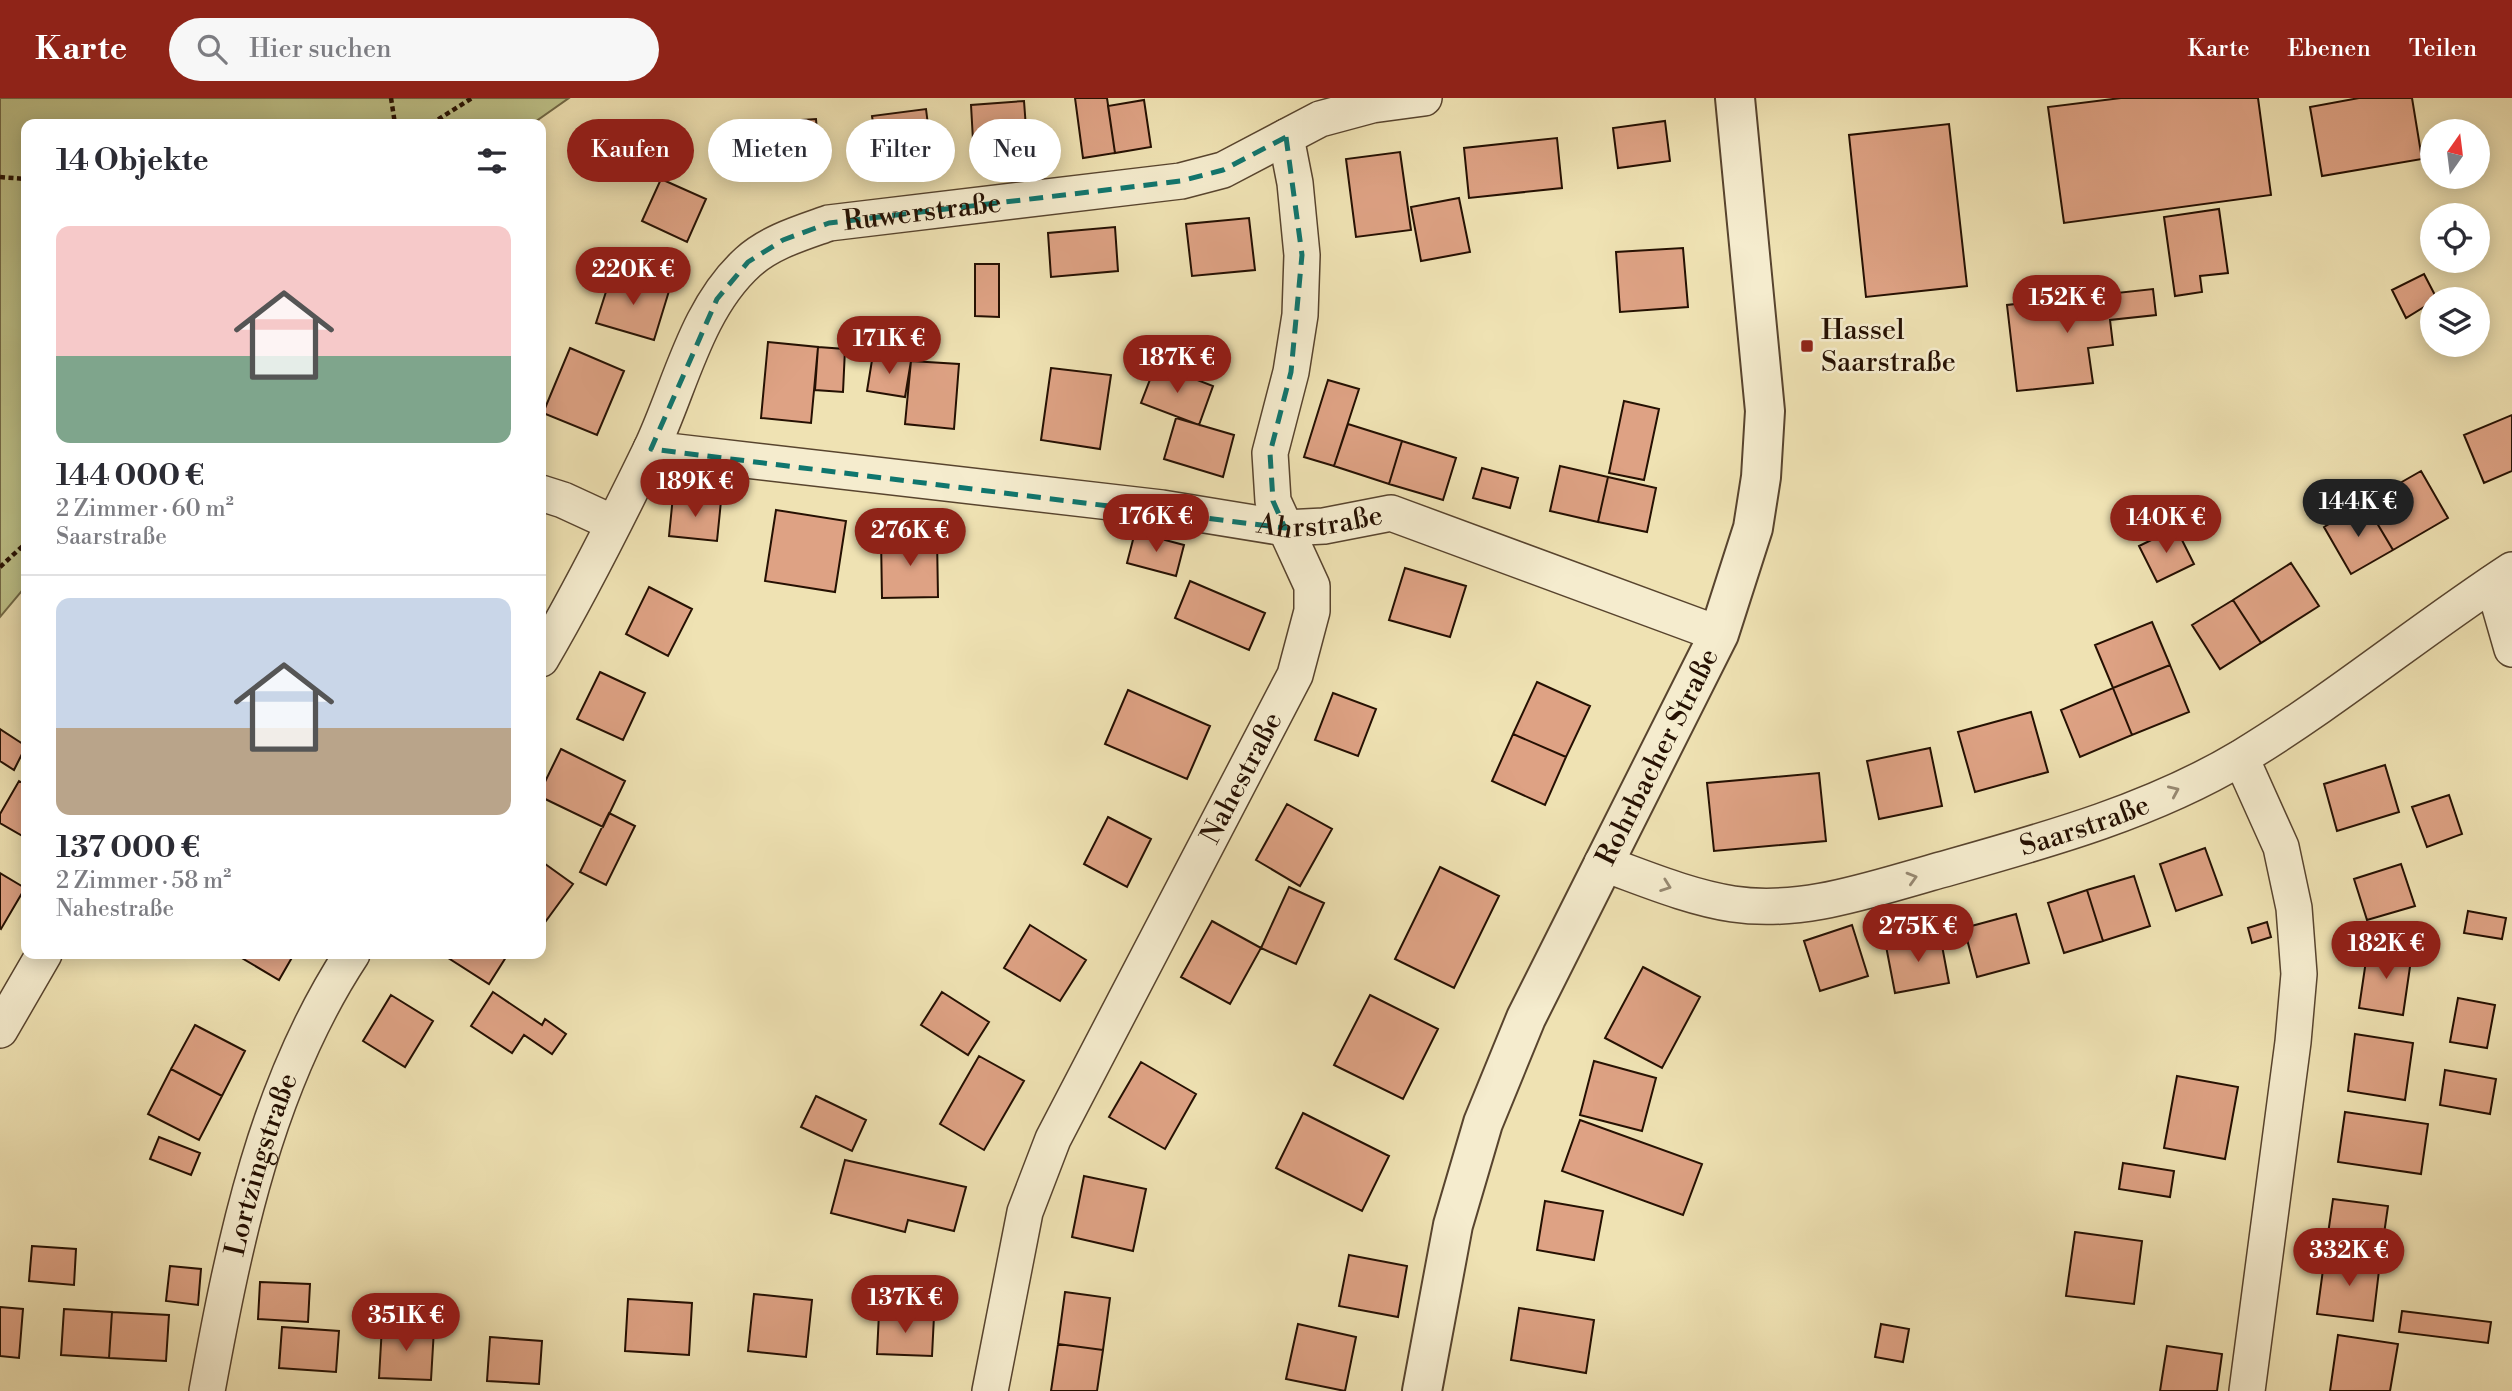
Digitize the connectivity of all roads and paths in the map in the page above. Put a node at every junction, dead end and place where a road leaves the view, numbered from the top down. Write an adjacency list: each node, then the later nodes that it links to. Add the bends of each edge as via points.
1 (391, 98): 5 (path)
2 (472, 98): 6 (path)
3 (1424, 98): 7 (street, Ruwerstraße, via 1320,119)
4 (1735, 98): 17 (street, Rohrbacher Straße, via 1765,411 1753,528)
5 (394, 119)
6 (439, 119)
7 (1286, 137): 10 (street, Ruwerstraße, via 1223,170 1181,181 829,223 783,240 748,262 717,299); 13 (street, Nahestraße, via 1302,256 1300,316 1270,453 1273,500)
8 (0, 177): 9 (path)
9 (21, 179)
10 (651, 449): 12 (street, Ruwerstraße); 13 (street, Ahrstraße, via 1162,508)
11 (546, 495): 12 (street)
12 (613, 523): 19 (street)
13 (1286, 528): 17 (street, Ahrstraße, via 1391,513); 26 (street, Nahestraße, via 1312,586 1312,611 1295,675 1053,1139 1025,1212)
14 (21, 548): 15 (path)
15 (0, 567)
16 (2502, 576): 18 (street); 20 (street, Saarstraße)
17 (1719, 634): 21 (street, Rohrbacher Straße)
18 (2512, 649)
19 (546, 650)
20 (2241, 758): 21 (street, Saarstraße, one-way to 20, via 1733,904 1785,906 1834,900 2026,846 2135,808); 28 (street, via 2281,847 2294,908 2299,974)
21 (1602, 863): 27 (street, Rohrbacher Straße, via 1526,1018 1483,1123 1453,1225)
22 (41, 959): 24 (street)
23 (349, 959): 25 (street, Lortzingstraße, via 329,989 261,1147 231,1260)
24 (0, 1030)
25 (207, 1391)
26 (990, 1391)
27 (1422, 1391)
28 (2247, 1391)

